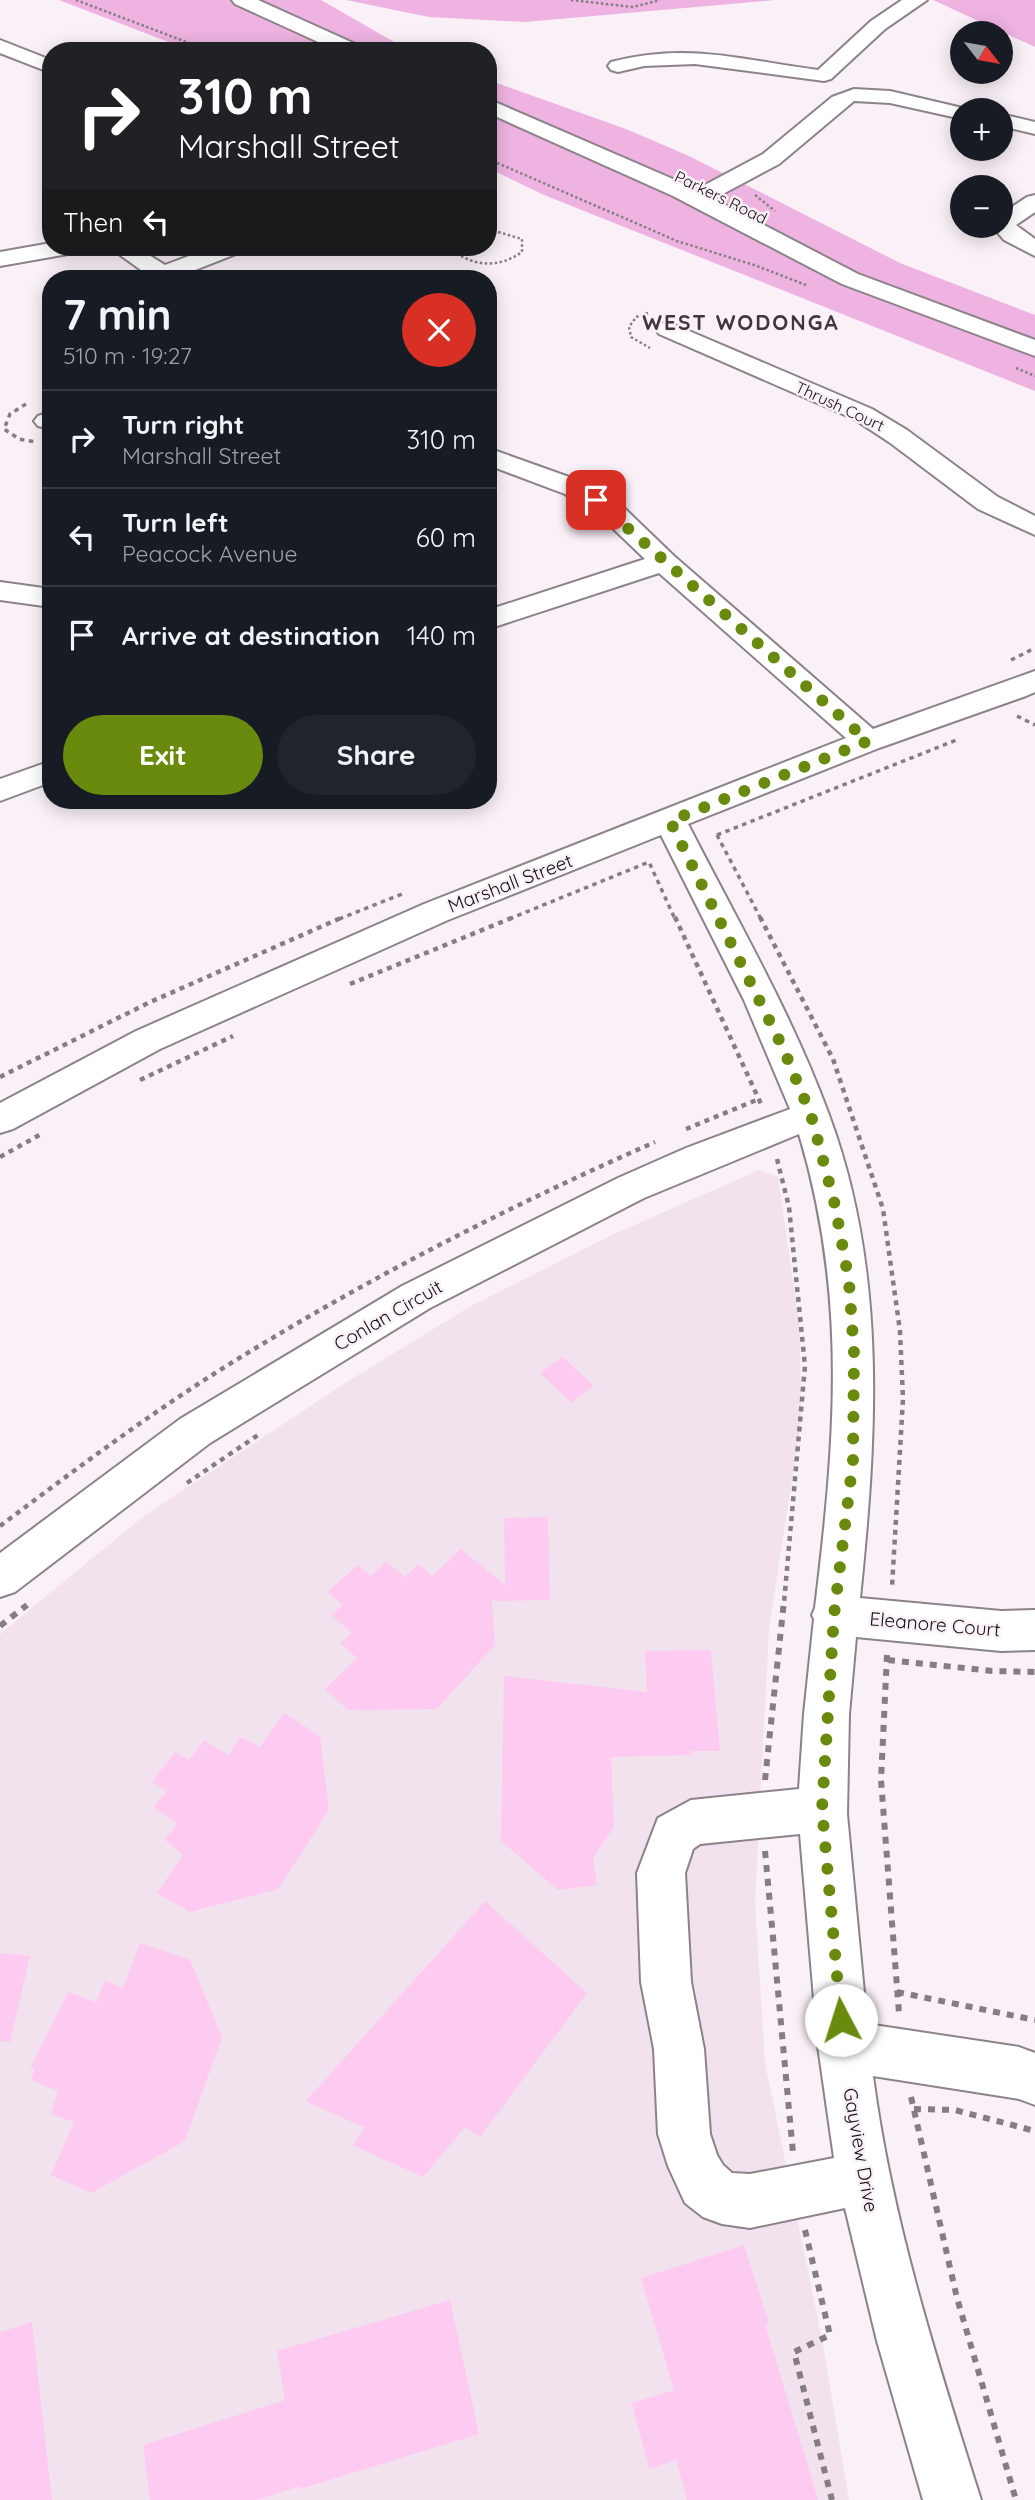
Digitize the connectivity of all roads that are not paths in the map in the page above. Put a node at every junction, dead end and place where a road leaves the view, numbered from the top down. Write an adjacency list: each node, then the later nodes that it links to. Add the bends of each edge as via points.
1 (242, 0): 3 (street)
2 (917, 0): 5 (street, via 881,21)
3 (335, 42)
4 (0, 46): 6 (street)
5 (851, 55): 10 (street); 11 (street)
6 (42, 64)
7 (42, 64): 9 (street)
8 (618, 66): 10 (street, via 685,56 729,60)
9 (11, 71)
10 (816, 82): 11 (street, via 828,97); 16 (street, via 809,111 781,136)
11 (855, 89): 13 (street); 16 (street, via 778,154)
12 (497, 107): 16 (street, Parkers Road, via 616,148)
13 (950, 110)
14 (1013, 123): 15 (street)
15 (1035, 128)
16 (696, 192): 25 (street, Parkers Road); 25 (street, Parkers Road, via 817,263 896,299)
17 (1035, 202): 18 (street, via 1002,224)
18 (1035, 249)
19 (42, 252): 22 (street)
20 (135, 256): 23 (street)
21 (212, 256): 24 (street)
22 (0, 259)
23 (156, 270)
24 (179, 270)
25 (944, 313): 27 (street, Parkers Road)
26 (668, 329): 29 (street, Thrush Court, via 863,414 988,503)
27 (1035, 349)
28 (497, 459): 30 (street, via 596,500)
29 (1035, 527)
30 (664, 562): 33 (street); 35 (street)
31 (0, 591): 32 (street)
32 (42, 597)
33 (497, 617)
34 (1023, 703): 35 (street, Marshall Street)
35 (868, 741): 38 (street, Marshall Street)
36 (42, 775): 37 (street)
37 (0, 791)
38 (677, 834): 39 (street, Gayview Drive, via 783,1048); 40 (street, Marshall Street, via 436,912 148,1040)
39 (811, 1115): 41 (street, Conlan Circuit, via 770,1151 699,1158 586,1209 416,1297 195,1431); 42 (street, Gayview Drive, via 847,1269 854,1353 853,1460)
40 (0, 1119)
41 (0, 1578)
42 (834, 1615): 43 (street, Eleanore Court, via 1001,1631); 44 (street, Gayview Drive)
43 (1035, 1630)
44 (822, 1809): 45 (street, Gayview Drive); 47 (street, via 710,1819 691,1823 675,1835 661,1872 666,1982 678,2049 684,2134 704,2184 722,2198 750,2201)
45 (843, 2046): 46 (street); 47 (street, Gayview Drive)
46 (1035, 2078)
47 (864, 2178): 48 (street, Gayview Drive, via 904,2346)
48 (951, 2500)

